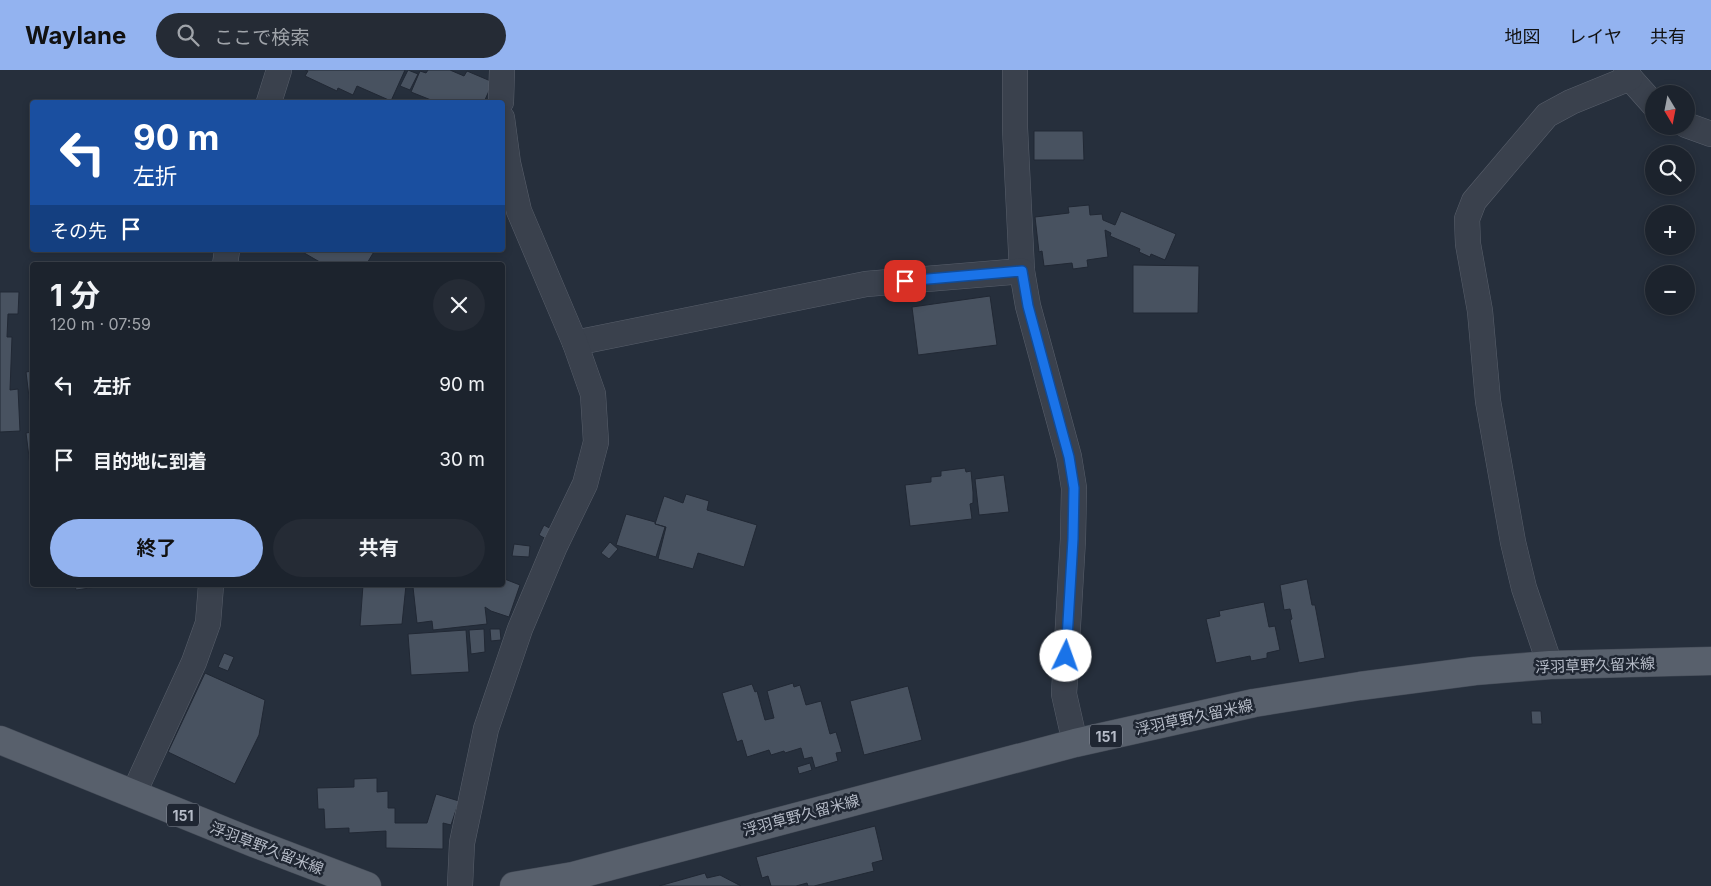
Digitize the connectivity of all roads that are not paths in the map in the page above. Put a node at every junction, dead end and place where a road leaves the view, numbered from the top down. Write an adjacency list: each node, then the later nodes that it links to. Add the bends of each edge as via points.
1 (279, 70): 6 (street)
2 (502, 70): 7 (street)
3 (1015, 70): 11 (street)
4 (1628, 74): 5 (street); 15 (street, via 1547,115 1474,201 1467,219 1488,401 1513,542 1524,588)
5 (1645, 94)
6 (270, 100)
7 (500, 100)
8 (1695, 128): 9 (street)
9 (1711, 134)
10 (505, 140): 12 (street, via 520,210)
11 (1022, 271): 12 (street, via 866,284); 17 (street, via 1074,488 1064,694)
12 (575, 343): 20 (street, via 593,394 596,442 585,484 520,629 486,730 462,843)
13 (211, 587): 18 (street, via 208,623 194,662)
14 (1711, 661): 15 (main road, 浮羽草野久留米線 / 151)
15 (1550, 665): 17 (main road, 浮羽草野久留米線 / 151, via 1475,671 1254,703)
16 (0, 740): 18 (main road, 浮羽草野久留米線 / 151)
17 (1075, 743): 21 (main road, 浮羽草野久留米線 / 151, via 572,876)
18 (133, 794): 19 (main road, 浮羽草野久留米線 / 151)
19 (367, 886)
20 (460, 886)
21 (514, 886)

